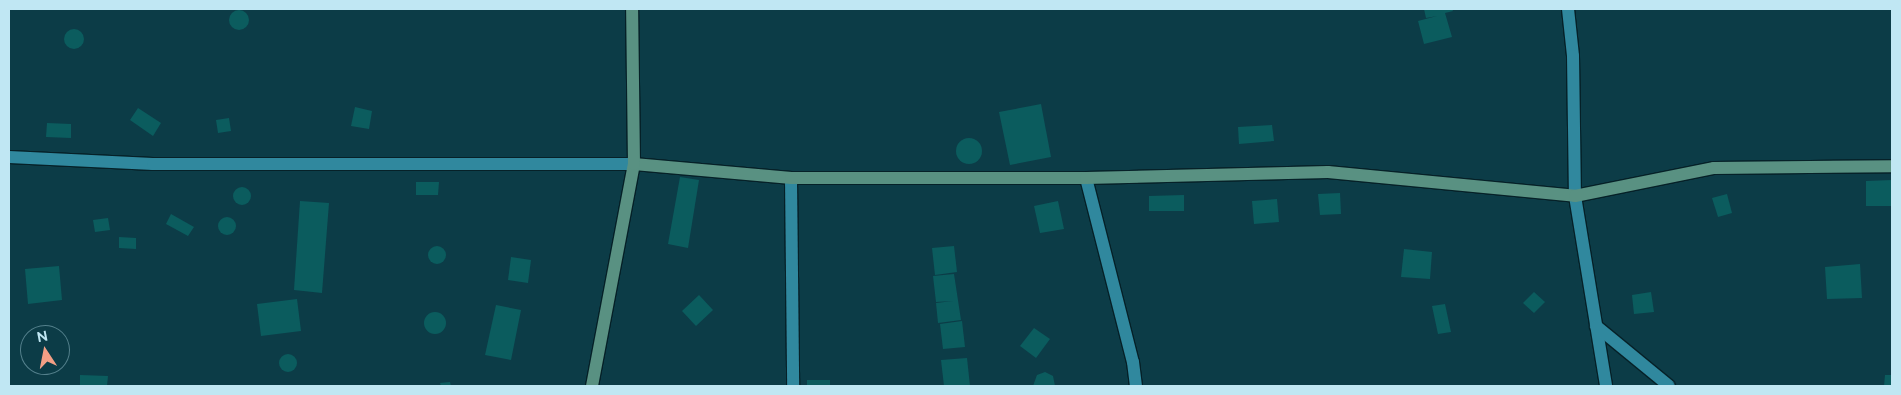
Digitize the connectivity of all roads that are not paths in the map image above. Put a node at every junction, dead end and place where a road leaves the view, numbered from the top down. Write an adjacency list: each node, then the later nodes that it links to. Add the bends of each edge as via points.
1 (632, 9): 4 (street)
2 (1568, 9): 8 (street)
3 (9, 158): 4 (street, via 154,164)
4 (634, 164): 6 (street); 10 (street)
5 (1892, 166): 8 (street, via 1714,168)
6 (792, 178): 7 (street); 11 (street)
7 (1086, 178): 8 (street, via 1328,172); 12 (street, via 1133,362)
8 (1576, 196): 9 (street)
9 (1596, 326): 13 (street); 14 (street)
10 (592, 386)
11 (793, 386)
12 (1136, 386)
13 (1606, 386)
14 (1669, 386)

